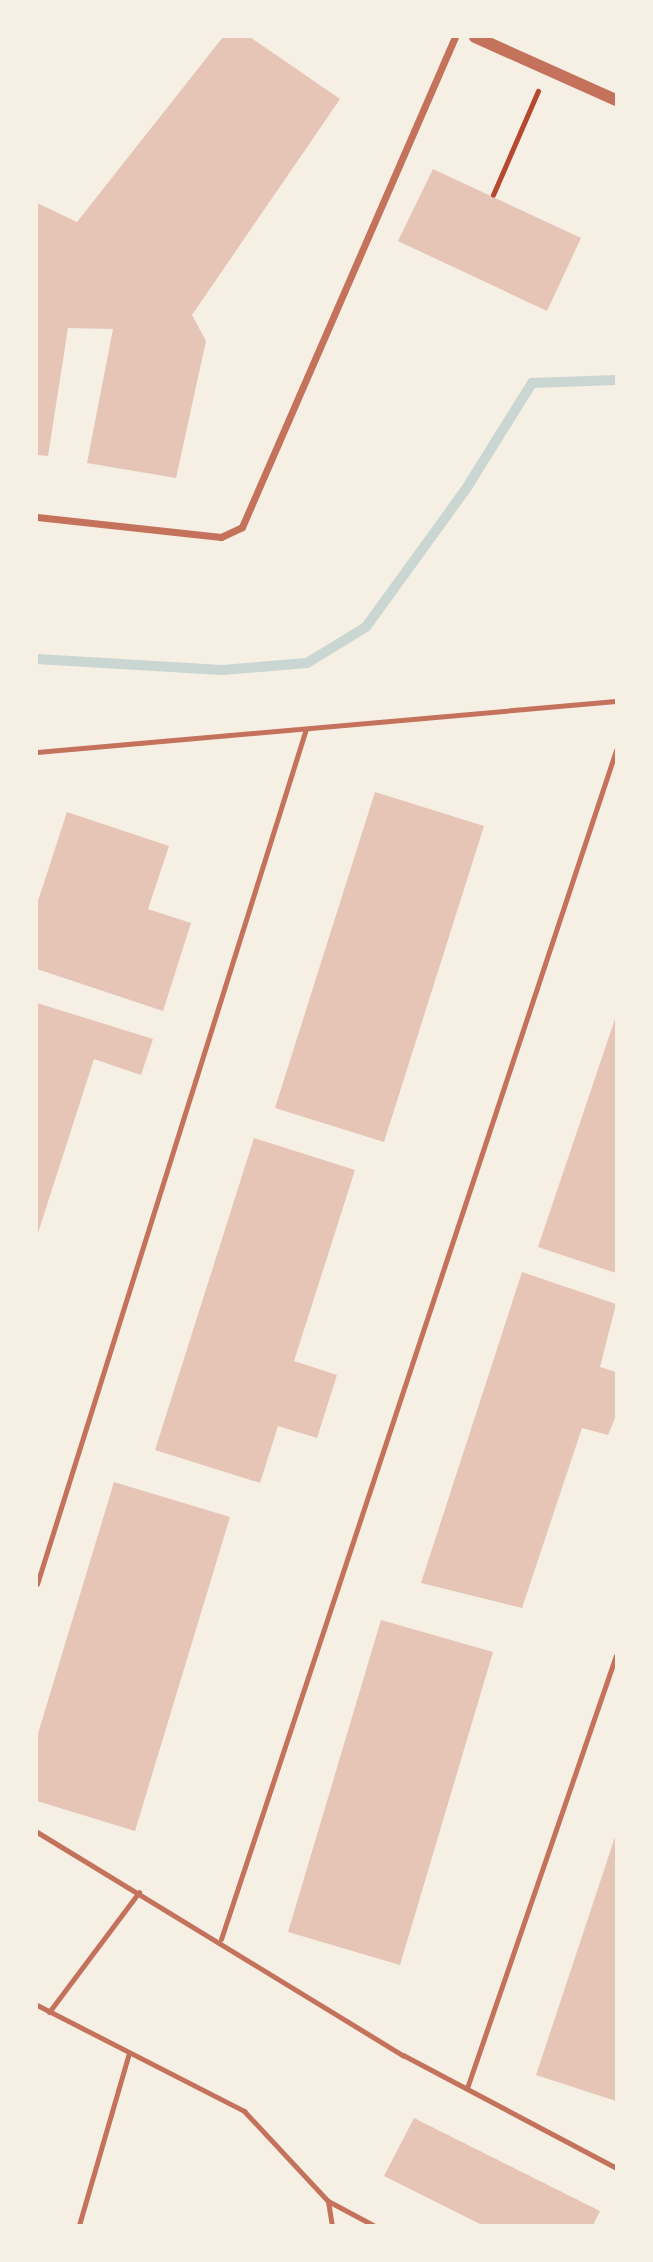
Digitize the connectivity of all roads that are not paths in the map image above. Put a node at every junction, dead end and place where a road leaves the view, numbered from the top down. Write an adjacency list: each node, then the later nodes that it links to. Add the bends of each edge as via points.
1 (455, 37): 4 (street, via 242,527 220,537)
2 (475, 37): 3 (street)
3 (616, 100)
4 (37, 517)
5 (616, 701): 6 (lane)
6 (306, 729): 8 (lane); 9 (lane)
7 (616, 750): 13 (lane)
8 (37, 752)
9 (37, 1584)
10 (616, 1656): 17 (lane)
11 (37, 1832): 12 (lane)
12 (139, 1892): 13 (lane); 15 (lane)
13 (221, 1939): 17 (lane)
14 (37, 2005): 15 (lane)
15 (49, 2012): 16 (lane)
16 (129, 2053): 19 (lane, via 244,2111); 20 (lane)
17 (467, 2088): 18 (lane)
18 (616, 2168)
19 (328, 2201): 21 (lane); 22 (lane)
20 (79, 2225)
21 (332, 2225)
22 (373, 2225)

